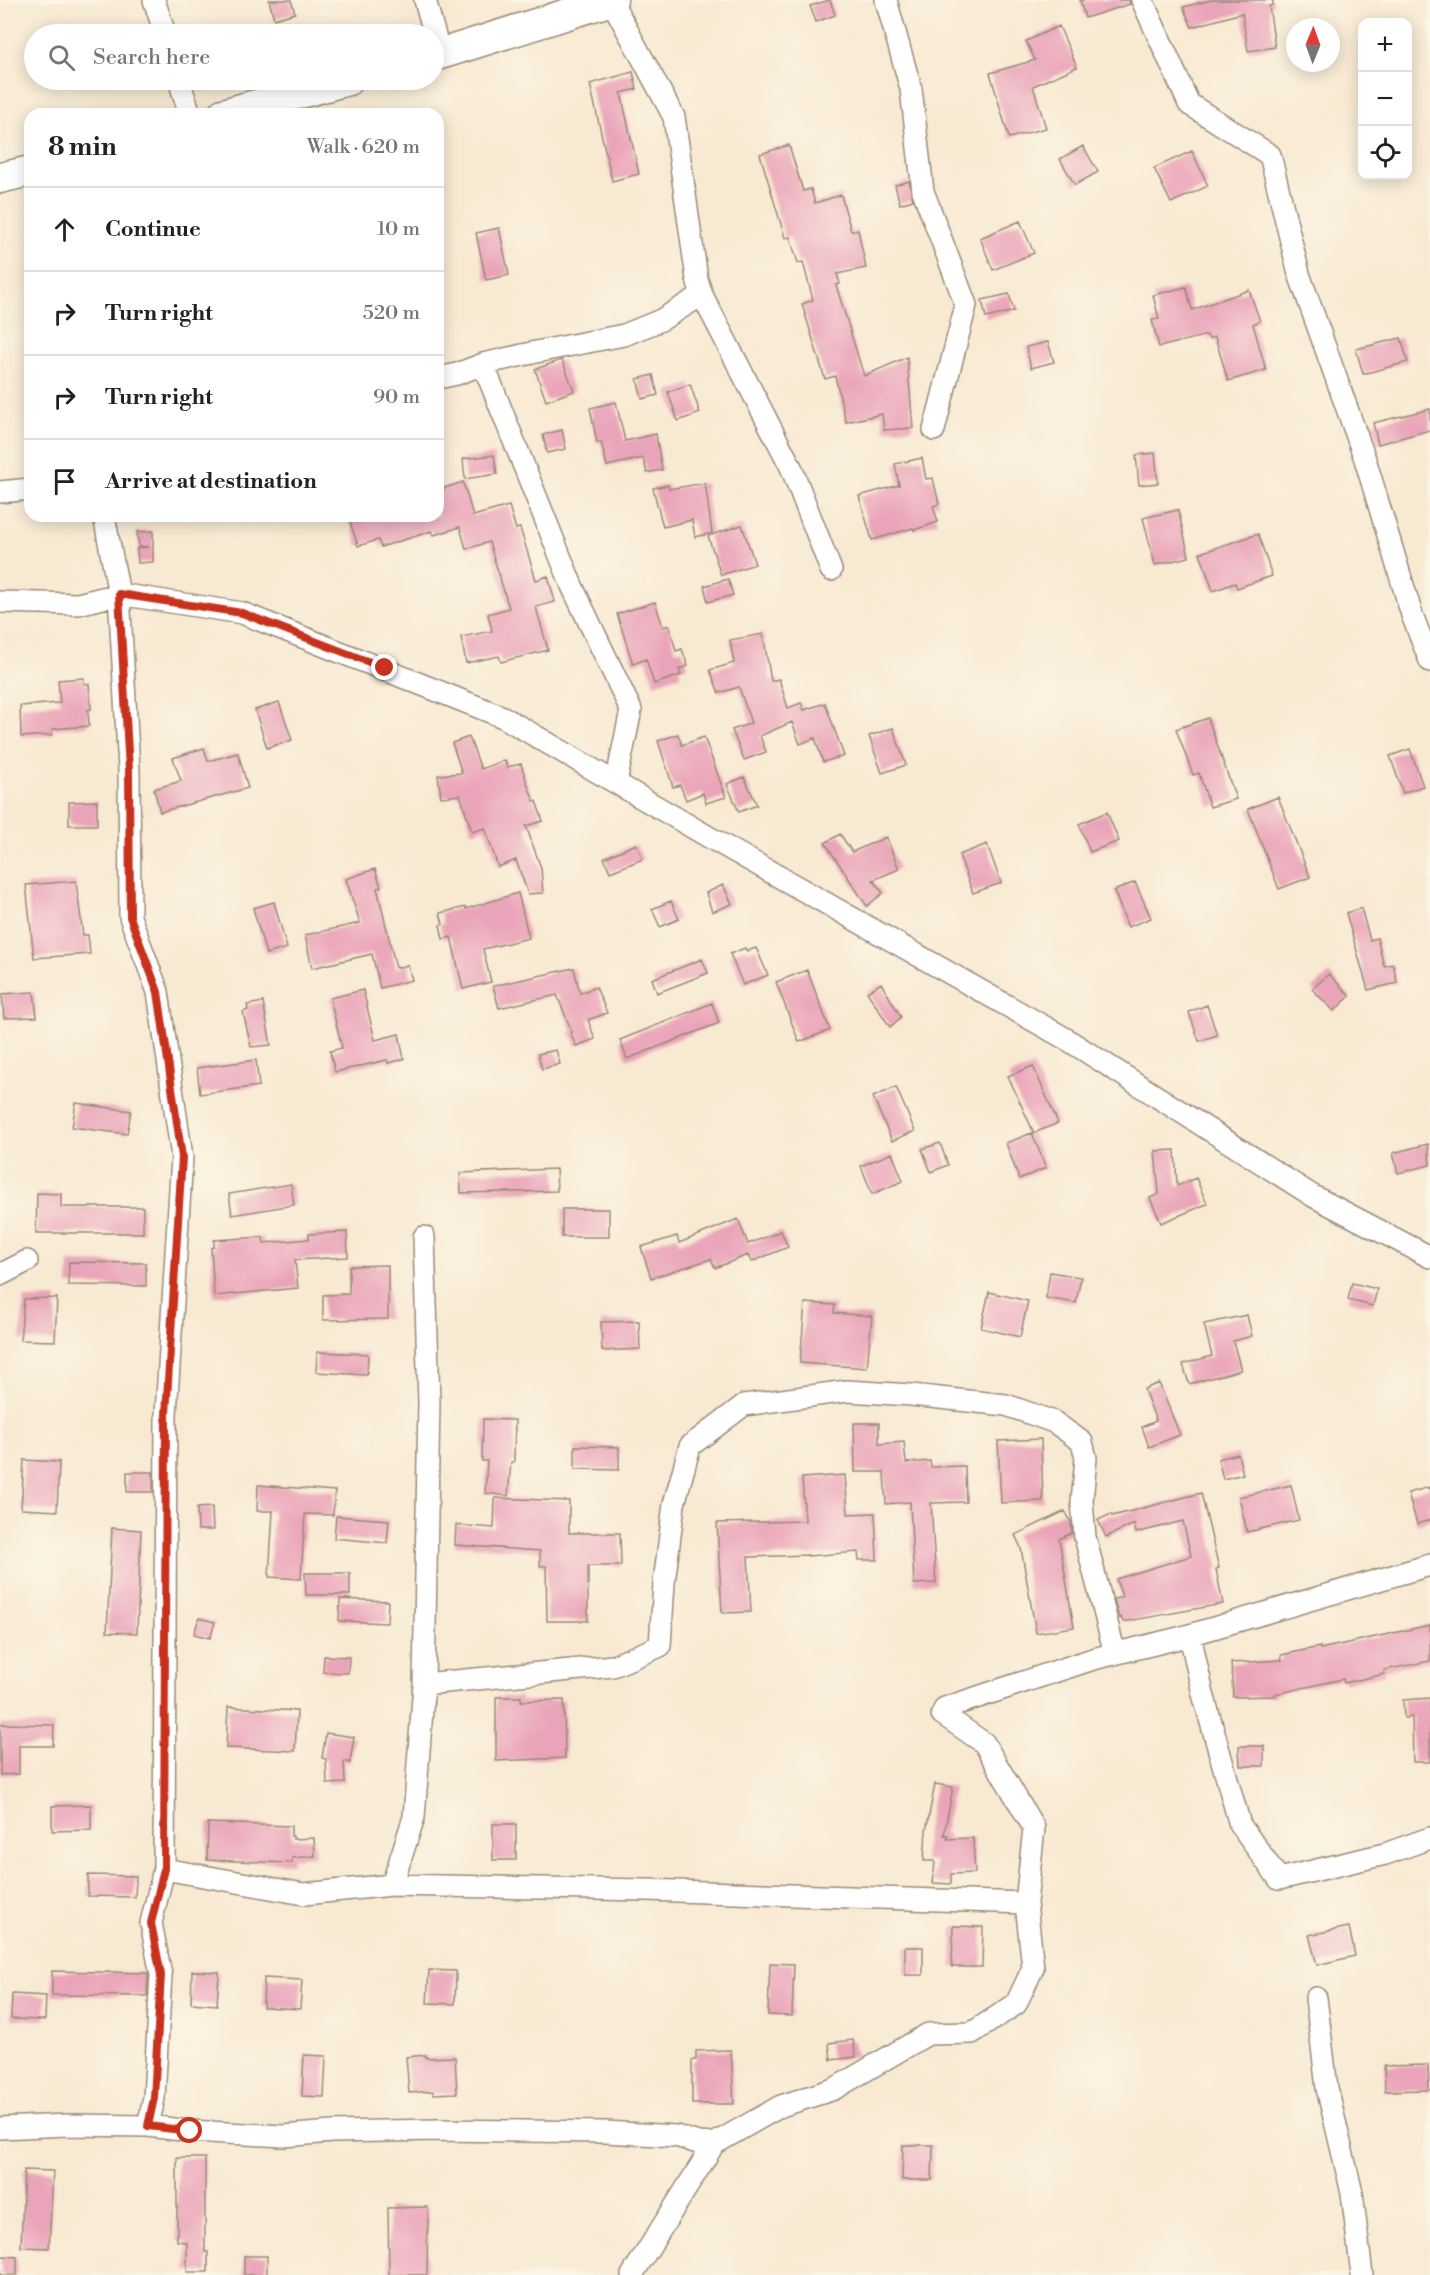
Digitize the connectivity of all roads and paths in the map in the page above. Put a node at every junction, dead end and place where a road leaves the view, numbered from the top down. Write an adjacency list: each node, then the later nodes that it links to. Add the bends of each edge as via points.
1 (154, 0): 6 (street)
2 (425, 0): 7 (street)
3 (612, 0): 8 (street); 15 (street, via 674,117)
4 (886, 0): 18 (street, via 911,89 923,191 966,305)
5 (1142, 0): 25 (street, via 1189,104 1270,155 1299,274 1365,459 1412,615)
6 (162, 24)
7 (430, 24)
8 (444, 53)
9 (182, 90): 11 (street)
10 (312, 90): 12 (street)
11 (188, 108)
12 (246, 108)
13 (24, 172): 14 (street)
14 (0, 178)
15 (702, 295): 16 (street, via 661,320 624,335); 22 (street, via 791,467)
16 (483, 364): 17 (street); 26 (street, via 572,586 631,711)
17 (444, 377)
18 (934, 430)
19 (24, 490): 20 (street)
20 (0, 492)
21 (105, 522): 23 (street)
22 (831, 570)
23 (119, 594): 24 (street, via 78,604); 26 (street, via 242,613 503,717); 36 (street, via 129,770 130,917 158,992 182,1157 166,1414)
24 (0, 603)
25 (1430, 661)
26 (616, 783): 28 (street, via 1068,1040 1313,1196)
27 (424, 1237): 34 (street, via 429,1402)
28 (1430, 1257)
29 (27, 1261): 30 (street)
30 (0, 1275)
31 (1430, 1565): 32 (street)
32 (1190, 1635): 33 (street); 35 (street, via 1240,1825 1279,1879 1385,1854)
33 (1115, 1654): 34 (street, via 1084,1537 1086,1458 1082,1442 1054,1422 1006,1405 847,1391 744,1405 690,1446 674,1504 660,1646 613,1666); 38 (street, via 965,1701 945,1708 942,1714 984,1743 1034,1828)
34 (424, 1684): 37 (street, via 414,1817)
35 (1430, 1838)
36 (164, 1869): 37 (street, via 304,1894); 40 (street, via 151,1923 161,1975 154,2098)
37 (392, 1885): 38 (street)
38 (1026, 1903): 42 (street, via 1033,1968 1016,2004 972,2033 928,2034 834,2089 781,2106)
39 (1316, 1998): 44 (street, via 1328,2088 1352,2193)
40 (148, 2126): 41 (street); 42 (street, via 282,2136 438,2130 605,2132 676,2136 698,2144)
41 (0, 2128)
42 (714, 2144): 43 (street)
43 (632, 2275)
44 (1362, 2275)

